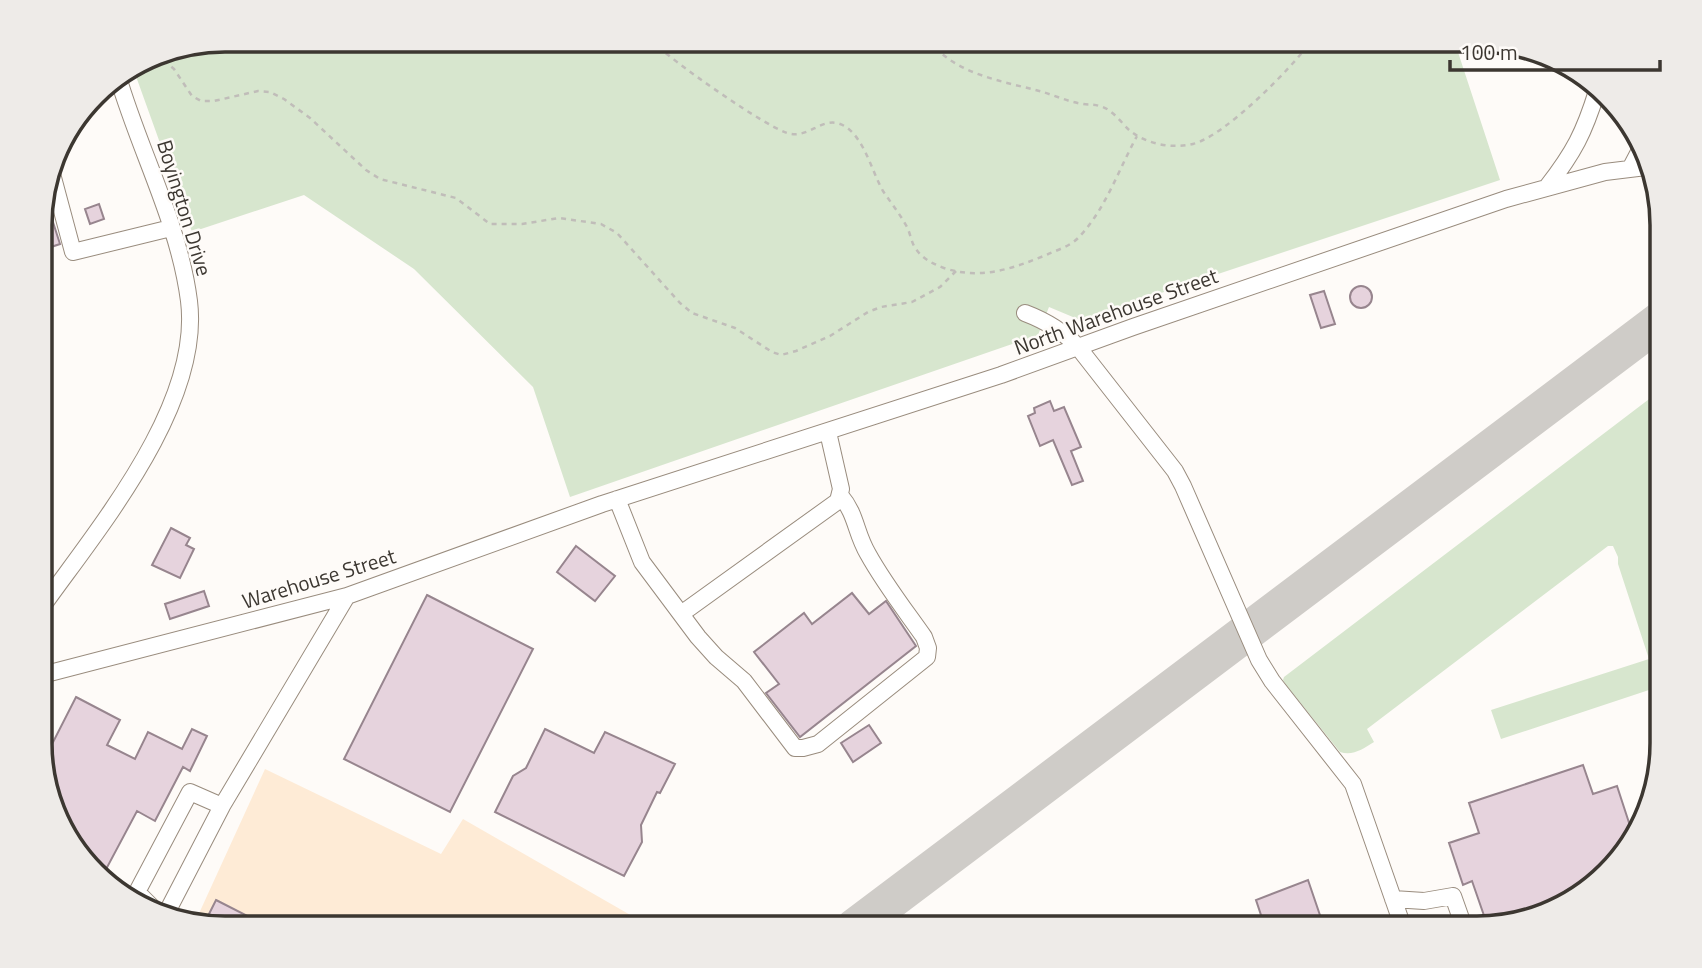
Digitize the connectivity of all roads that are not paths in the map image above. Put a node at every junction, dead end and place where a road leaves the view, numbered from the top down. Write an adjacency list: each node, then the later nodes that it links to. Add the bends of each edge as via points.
1 (122, 87): 6 (street, Boyington Drive)
2 (1594, 99): 4 (street, via 1585,129)
3 (1638, 168): 4 (street, North Warehouse Street)
4 (1547, 187): 8 (street, North Warehouse Street)
5 (56, 190): 6 (street, via 73,251)
6 (171, 228): 12 (street, Boyington Drive, via 190,302 190,331 167,418 135,476)
7 (1026, 313): 8 (street, via 1066,334)
8 (1078, 347): 9 (street, North Warehouse Street); 18 (street, via 1175,471 1259,660 1353,784)
9 (828, 432): 10 (street); 11 (street, North Warehouse Street)
10 (839, 495): 14 (street, via 838,501); 14 (street, via 852,509 866,551 928,649 927,657 818,744 795,748 744,681 716,657)
11 (609, 501): 13 (street, Warehouse Street); 14 (street, via 642,562)
12 (52, 593)
13 (347, 596): 15 (street, Warehouse Street); 16 (street)
14 (681, 614)
15 (52, 672)
16 (222, 806): 17 (street, via 190,792); 19 (street)
17 (138, 891)
18 (1393, 899): 20 (street); 21 (street, via 1424,901 1453,895)
19 (170, 906)
20 (1399, 915)
21 (1460, 915)

